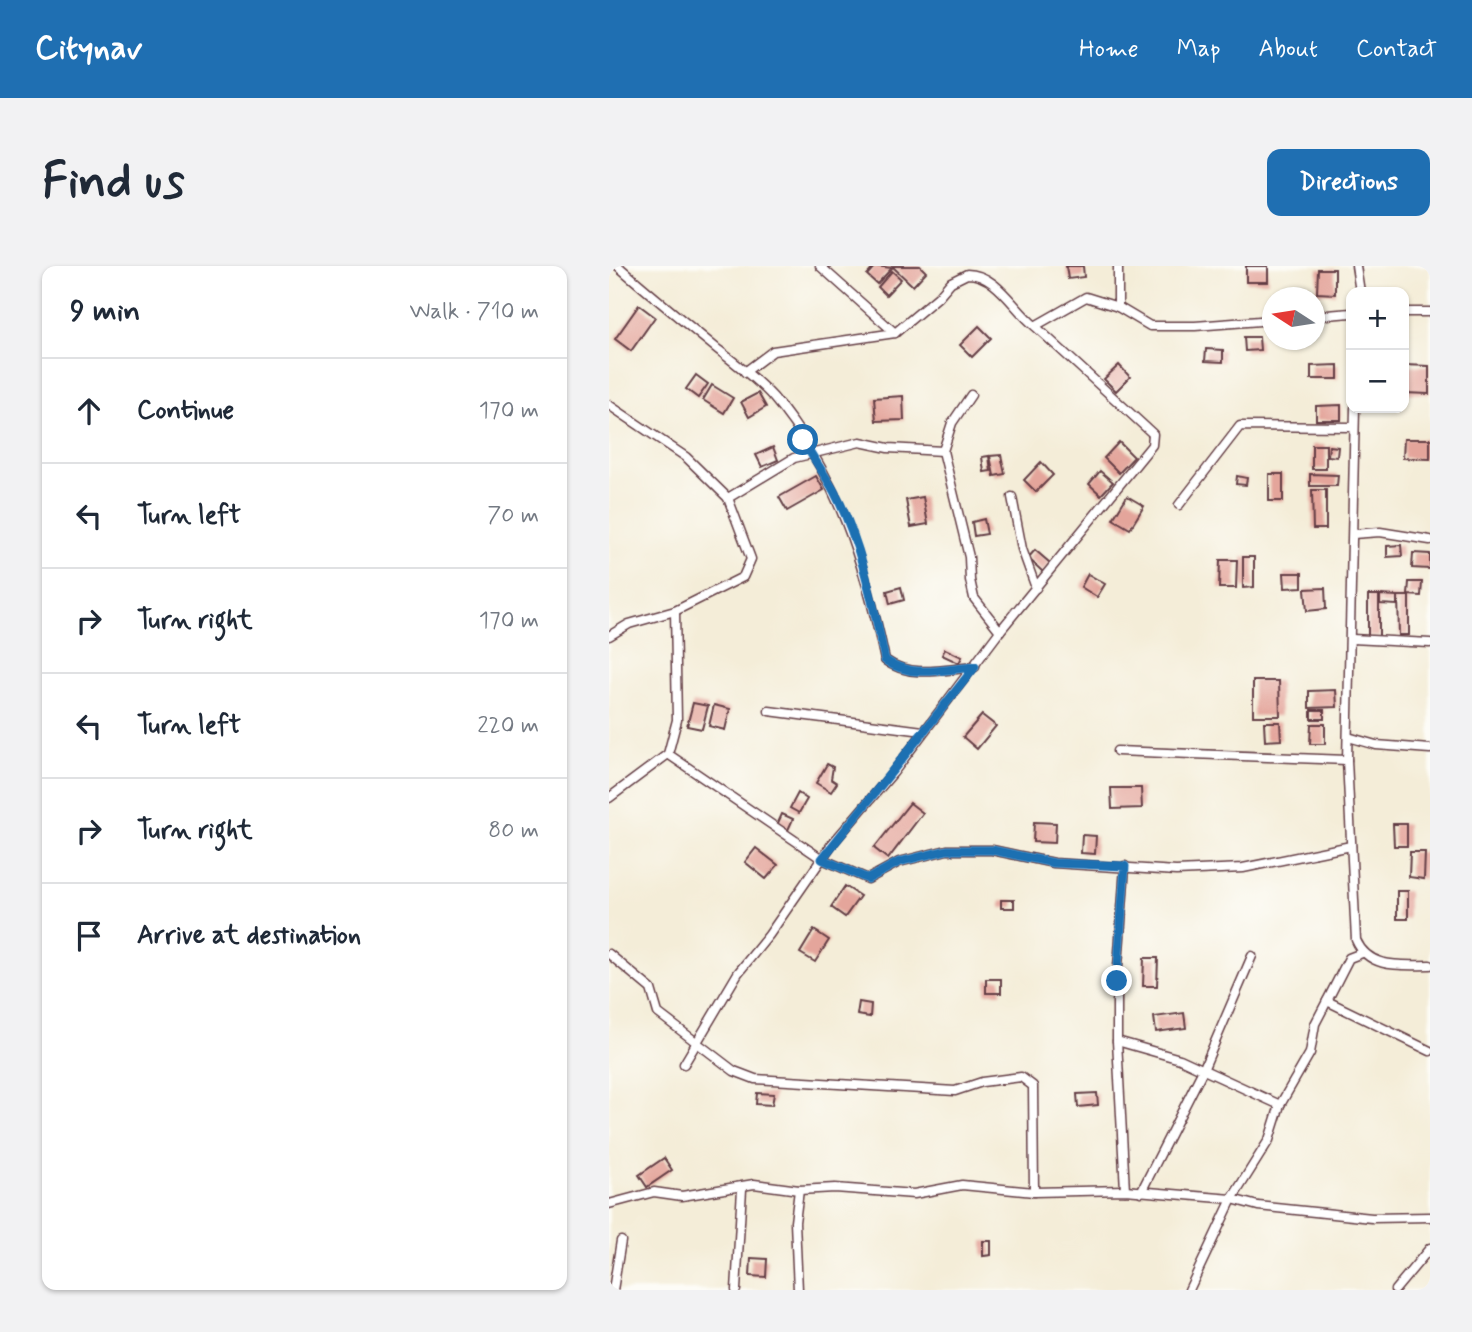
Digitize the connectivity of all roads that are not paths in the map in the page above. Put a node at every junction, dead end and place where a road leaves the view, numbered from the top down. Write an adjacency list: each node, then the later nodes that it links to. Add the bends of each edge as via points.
1 (618, 266): 15 (street)
2 (820, 266): 14 (street)
3 (1118, 266): 7 (street)
4 (1356, 266): 6 (street)
5 (965, 270): 13 (street, via 1000,290); 14 (street)
6 (1359, 287)
7 (1118, 307): 12 (street, via 1150,326); 13 (street, via 1086,297)
8 (1409, 312): 9 (street)
9 (1430, 312)
10 (1346, 313): 11 (street)
11 (1325, 315)
12 (1262, 321)
13 (1035, 326): 27 (street, via 1153,434 1145,458)
14 (895, 333): 15 (street, via 773,351)
15 (745, 372): 21 (street, via 772,396)
16 (971, 395): 20 (street, via 952,423)
17 (609, 405): 23 (street, via 686,457)
18 (1354, 413): 19 (street)
19 (1353, 427): 24 (street, via 1240,426); 25 (street)
20 (943, 451): 21 (street, via 860,442); 29 (street, via 969,557 974,598)
21 (810, 453): 23 (street, via 793,458); 33 (street, via 834,491 853,540 885,660 897,669 914,672)
22 (1012, 497): 27 (street, via 1022,549)
23 (728, 498): 28 (street, via 751,559 744,577)
24 (1179, 505)
25 (1353, 534): 26 (street, via 1380,532); 31 (street)
26 (1430, 540)
27 (1036, 588): 29 (street)
28 (675, 611): 30 (street, via 629,624); 39 (street, via 677,720)
29 (1000, 631): 33 (street)
30 (609, 636)
31 (1352, 639): 32 (street); 36 (street)
32 (1430, 643)
33 (975, 667): 35 (street)
34 (769, 711): 35 (street)
35 (923, 731): 43 (street)
36 (1348, 737): 37 (street, via 1376,745); 40 (street)
37 (1430, 749)
38 (1117, 751): 40 (street)
39 (668, 754): 41 (street); 43 (street)
40 (1347, 760): 42 (street)
41 (609, 798)
42 (1350, 846): 44 (street, via 1243,869 1176,871); 45 (street, via 1356,940)
43 (822, 859): 44 (street, via 868,879 899,862 947,850 992,850 1054,863); 51 (street, via 738,973)
44 (1125, 866): 50 (street)
45 (1362, 953): 48 (street, via 1374,962); 49 (street, via 1349,958)
46 (609, 954): 51 (street, via 651,989 658,1013)
47 (1252, 956): 54 (street)
48 (1430, 965)
49 (1327, 1001): 52 (street); 55 (street, via 1315,1024 1310,1053)
50 (1118, 1041): 54 (street); 58 (street)
51 (694, 1043): 53 (street); 59 (street, via 734,1072 755,1079 955,1091 1021,1077 1033,1086)
52 (1430, 1051)
53 (684, 1064)
54 (1203, 1070): 55 (street); 60 (street)
55 (1280, 1105): 61 (street, via 1269,1140)
56 (742, 1189): 57 (street, via 754,1184); 62 (street, via 682,1196 655,1192); 67 (street)
57 (799, 1190): 59 (street, via 914,1194 962,1185); 68 (street, via 795,1222)
58 (1125, 1190): 59 (street); 60 (street)
59 (1034, 1192)
60 (1141, 1192): 61 (street)
61 (1232, 1199): 63 (street, via 1372,1218); 69 (street)
62 (609, 1204)
63 (1430, 1217)
64 (621, 1241): 66 (street)
65 (1430, 1248): 70 (street)
66 (613, 1290)
67 (736, 1290)
68 (798, 1290)
69 (1189, 1290)
70 (1395, 1290)

